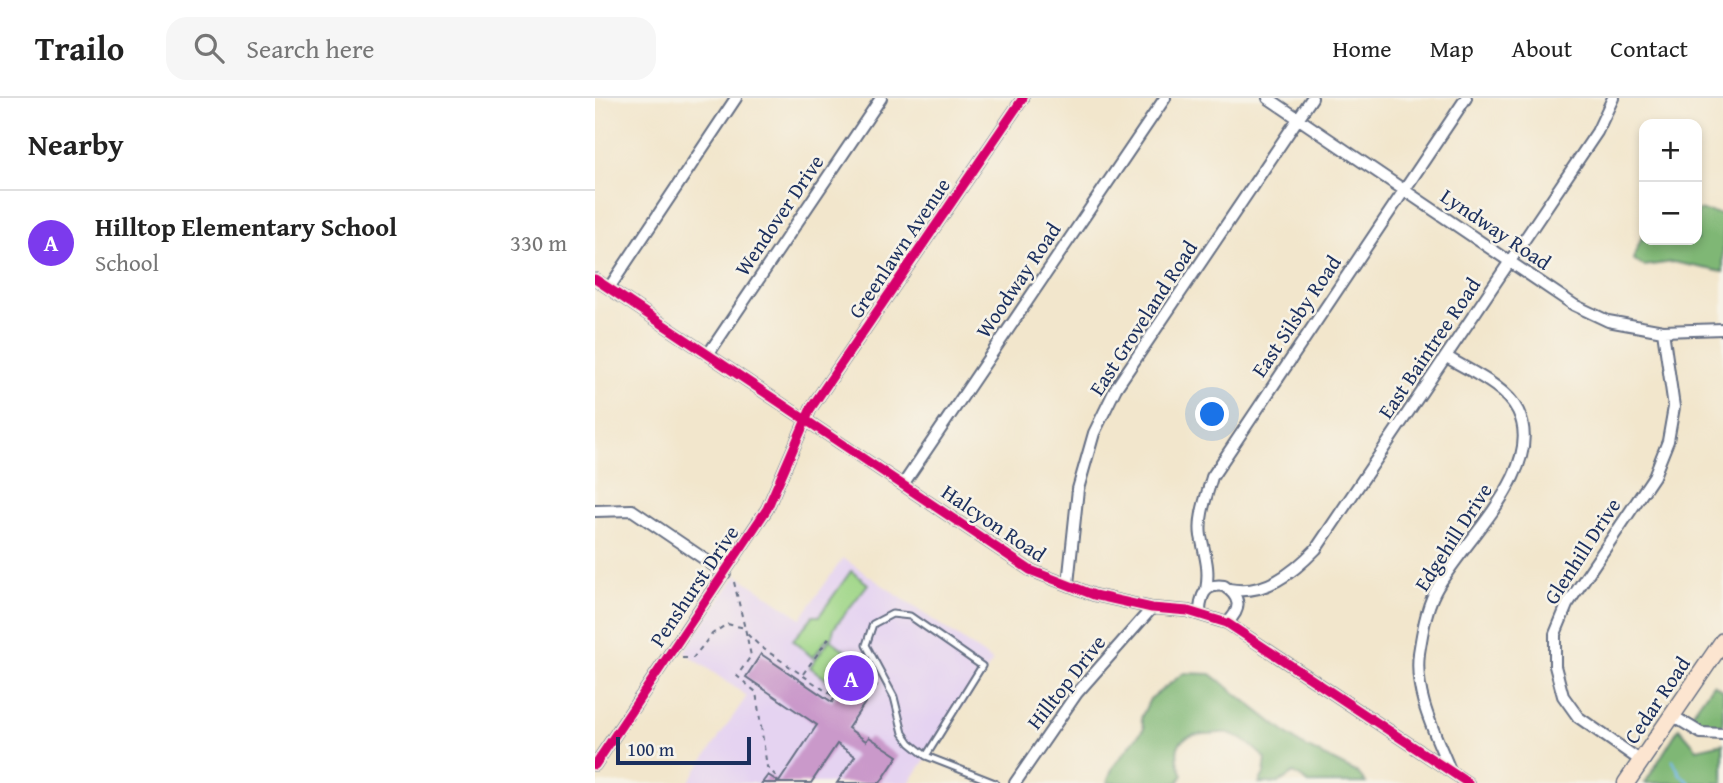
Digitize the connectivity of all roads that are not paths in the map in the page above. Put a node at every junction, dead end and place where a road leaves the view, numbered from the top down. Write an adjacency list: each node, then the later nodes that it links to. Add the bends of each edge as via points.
1 (736, 98): 13 (street)
2 (881, 98): 16 (street, Wendover Drive)
3 (1023, 98): 18 (street, Greenlawn Avenue)
4 (1164, 98): 19 (street, Woodway Road)
5 (1268, 98): 9 (street, Lyndway Road)
6 (1312, 98): 9 (street, East Groveland Road)
7 (1466, 98): 10 (street, East Silsby Road)
8 (1613, 98): 11 (street, East Baintree Road, via 1597,132)
9 (1299, 118): 10 (street, Lyndway Road); 23 (street, East Groveland Road, via 1117,388 1094,433 1078,489)
10 (1406, 191): 11 (street, Lyndway Road); 21 (street, East Silsby Road, via 1212,477 1201,534)
11 (1510, 262): 15 (street, Lyndway Road, via 1597,316); 17 (street, East Baintree Road)
12 (595, 278): 13 (street, Halcyon Road)
13 (609, 288): 16 (street, Halcyon Road)
14 (1723, 329): 15 (street, Lyndway Road)
15 (1663, 331): 36 (street, Glenhill Drive, via 1674,407 1668,441 1654,476 1567,605 1555,634 1555,666 1563,696 1578,716)
16 (709, 353): 18 (street, Halcyon Road)
17 (1447, 357): 26 (street, East Baintree Road, via 1316,549 1280,580); 38 (street, Edgehill Drive, via 1502,392 1518,411 1523,432 1523,451 1514,477 1435,592 1425,625 1419,681)
18 (807, 418): 19 (street, Halcyon Road); 22 (street, Penshurst Drive, via 767,509)
19 (904, 483): 23 (street, Halcyon Road, via 1030,570)
20 (595, 511): 22 (street, via 632,510)
21 (1209, 570): 24 (street); 25 (street, East Silsby Road)
22 (725, 573): 37 (street, Penshurst Drive)
23 (1068, 584): 27 (street, Halcyon Road)
24 (1227, 587): 25 (street); 26 (street); 28 (street, via 1237,598)
25 (1206, 590): 29 (street)
26 (1249, 593): 28 (street)
27 (1152, 608): 29 (street, Halcyon Road); 40 (street, Hilltop Drive, via 1077,693)
28 (1237, 611): 30 (street)
29 (1200, 614): 30 (street, Halcyon Road)
30 (1227, 623): 38 (street, Halcyon Road)
31 (1723, 641): 32 (main road, Cedar Road)
32 (1718, 659): 33 (main road, Cedar Road)
33 (1673, 716): 34 (street, via 1700,733); 36 (main road, Cedar Road)
34 (1723, 734)
35 (926, 756): 35 (lane, via 906,738 894,697 868,654 866,639 873,624 897,613 910,616 982,666); 39 (lane)
36 (1641, 761): 42 (main road, Cedar Road)
37 (595, 765)
38 (1450, 771): 41 (street, Halcyon Road)
39 (995, 783)
40 (1015, 783)
41 (1468, 783)
42 (1626, 783)

